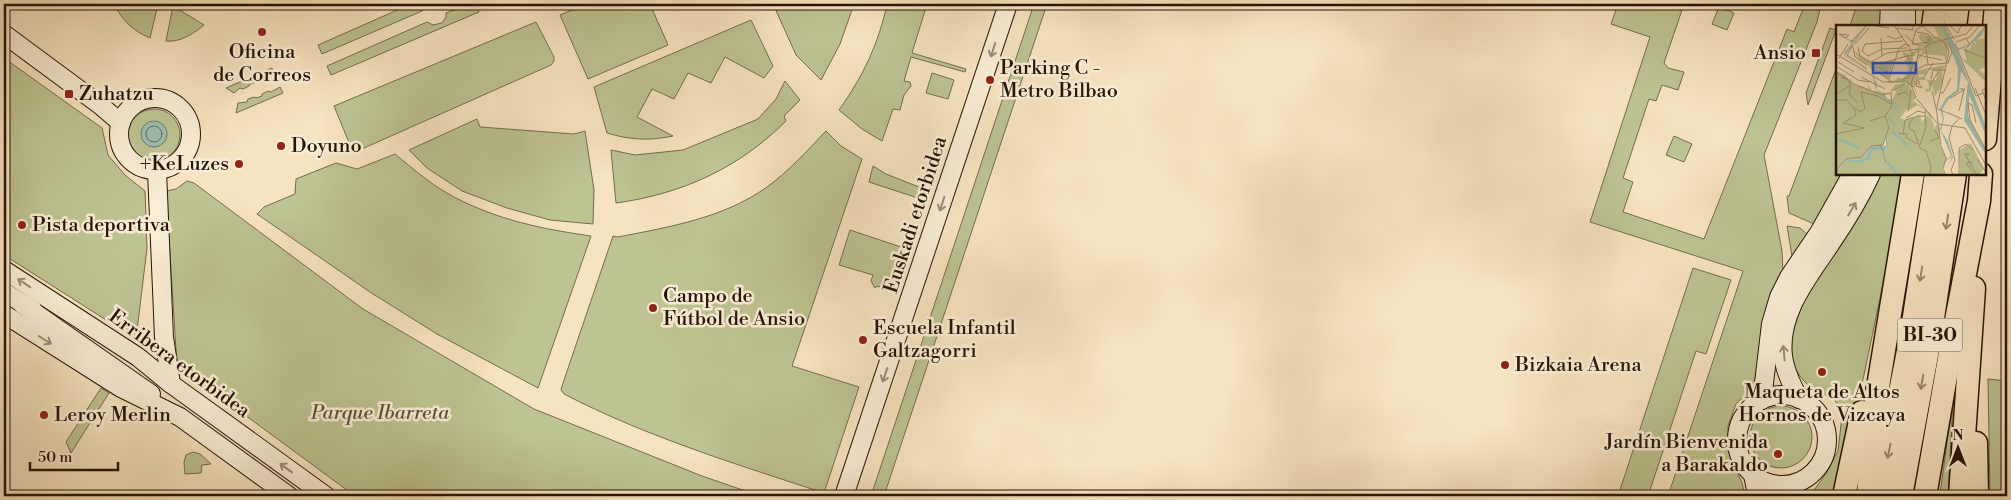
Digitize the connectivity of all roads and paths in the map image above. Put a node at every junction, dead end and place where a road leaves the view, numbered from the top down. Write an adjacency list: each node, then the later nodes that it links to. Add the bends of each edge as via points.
1 (1008, 4): 43 (main road, Euskadi etorbidea, one-way to 43)
2 (1890, 4): 9 (main road)
3 (1906, 4): 10 (main road)
4 (1936, 4): 11 (highway)
5 (1958, 4): 12 (highway)
6 (1972, 4): 13 (highway)
7 (1996, 4): 15 (highway)
8 (2007, 6): 15 (highway)
9 (1889, 25)
10 (1906, 25)
11 (1933, 25)
12 (1955, 25)
13 (1970, 25)
14 (4, 34): 16 (main road)
15 (1994, 44): 17 (highway)
16 (121, 123): 18 (main road, via 120,140 126,156 135,164); 18 (main road, via 131,108 146,99 170,101 187,117 191,129 188,150 176,164)
17 (1986, 128)
18 (157, 171): 31 (main road)
19 (1851, 175): 36 (main road, via 1779,297 1771,324)
20 (1870, 175): 35 (main road, one-way to 20, via 1783,355 1786,325 1802,285 1832,242)
21 (1913, 175): 26 (highway)
22 (1936, 175): 40 (highway, one-way to 40)
23 (1955, 175): 40 (highway, BI-30, one-way to 40, via 1929,344)
24 (1982, 175): 25 (highway, BI-30)
25 (1979, 201): 32 (highway); 46 (highway, BI-30)
26 (1902, 238): 40 (highway, via 1877,393); 45 (highway)
27 (4, 270): 33 (main road, Erribera etorbidea, one-way to 27)
28 (4, 292): 29 (main road)
29 (22, 304): 34 (main road); 37 (main road, Erribera etorbidea, via 174,409)
30 (4, 314): 37 (main road, Erribera etorbidea, one-way to 37, via 121,388)
31 (164, 337): 33 (main road, via 155,352); 34 (main road)
32 (1970, 348): 47 (highway); 48 (highway)
33 (138, 357): 34 (main road, Erribera etorbidea)
34 (171, 384): 42 (main road, Erribera etorbidea, one-way to 34)
35 (1799, 399): 36 (main road, via 1774,396); 39 (main road, via 1820,416 1828,442 1818,468)
36 (1762, 400): 38 (main road, via 1742,420 1738,434 1738,449)
37 (180, 417): 41 (main road, Erribera etorbidea)
38 (1752, 474): 39 (main road); 44 (main road)
39 (1792, 490)
40 (1883, 494)
41 (289, 496)
42 (326, 496)
43 (844, 496)
44 (1757, 496)
45 (1844, 496)
46 (1925, 496)
47 (1960, 496)
48 (1977, 496)

